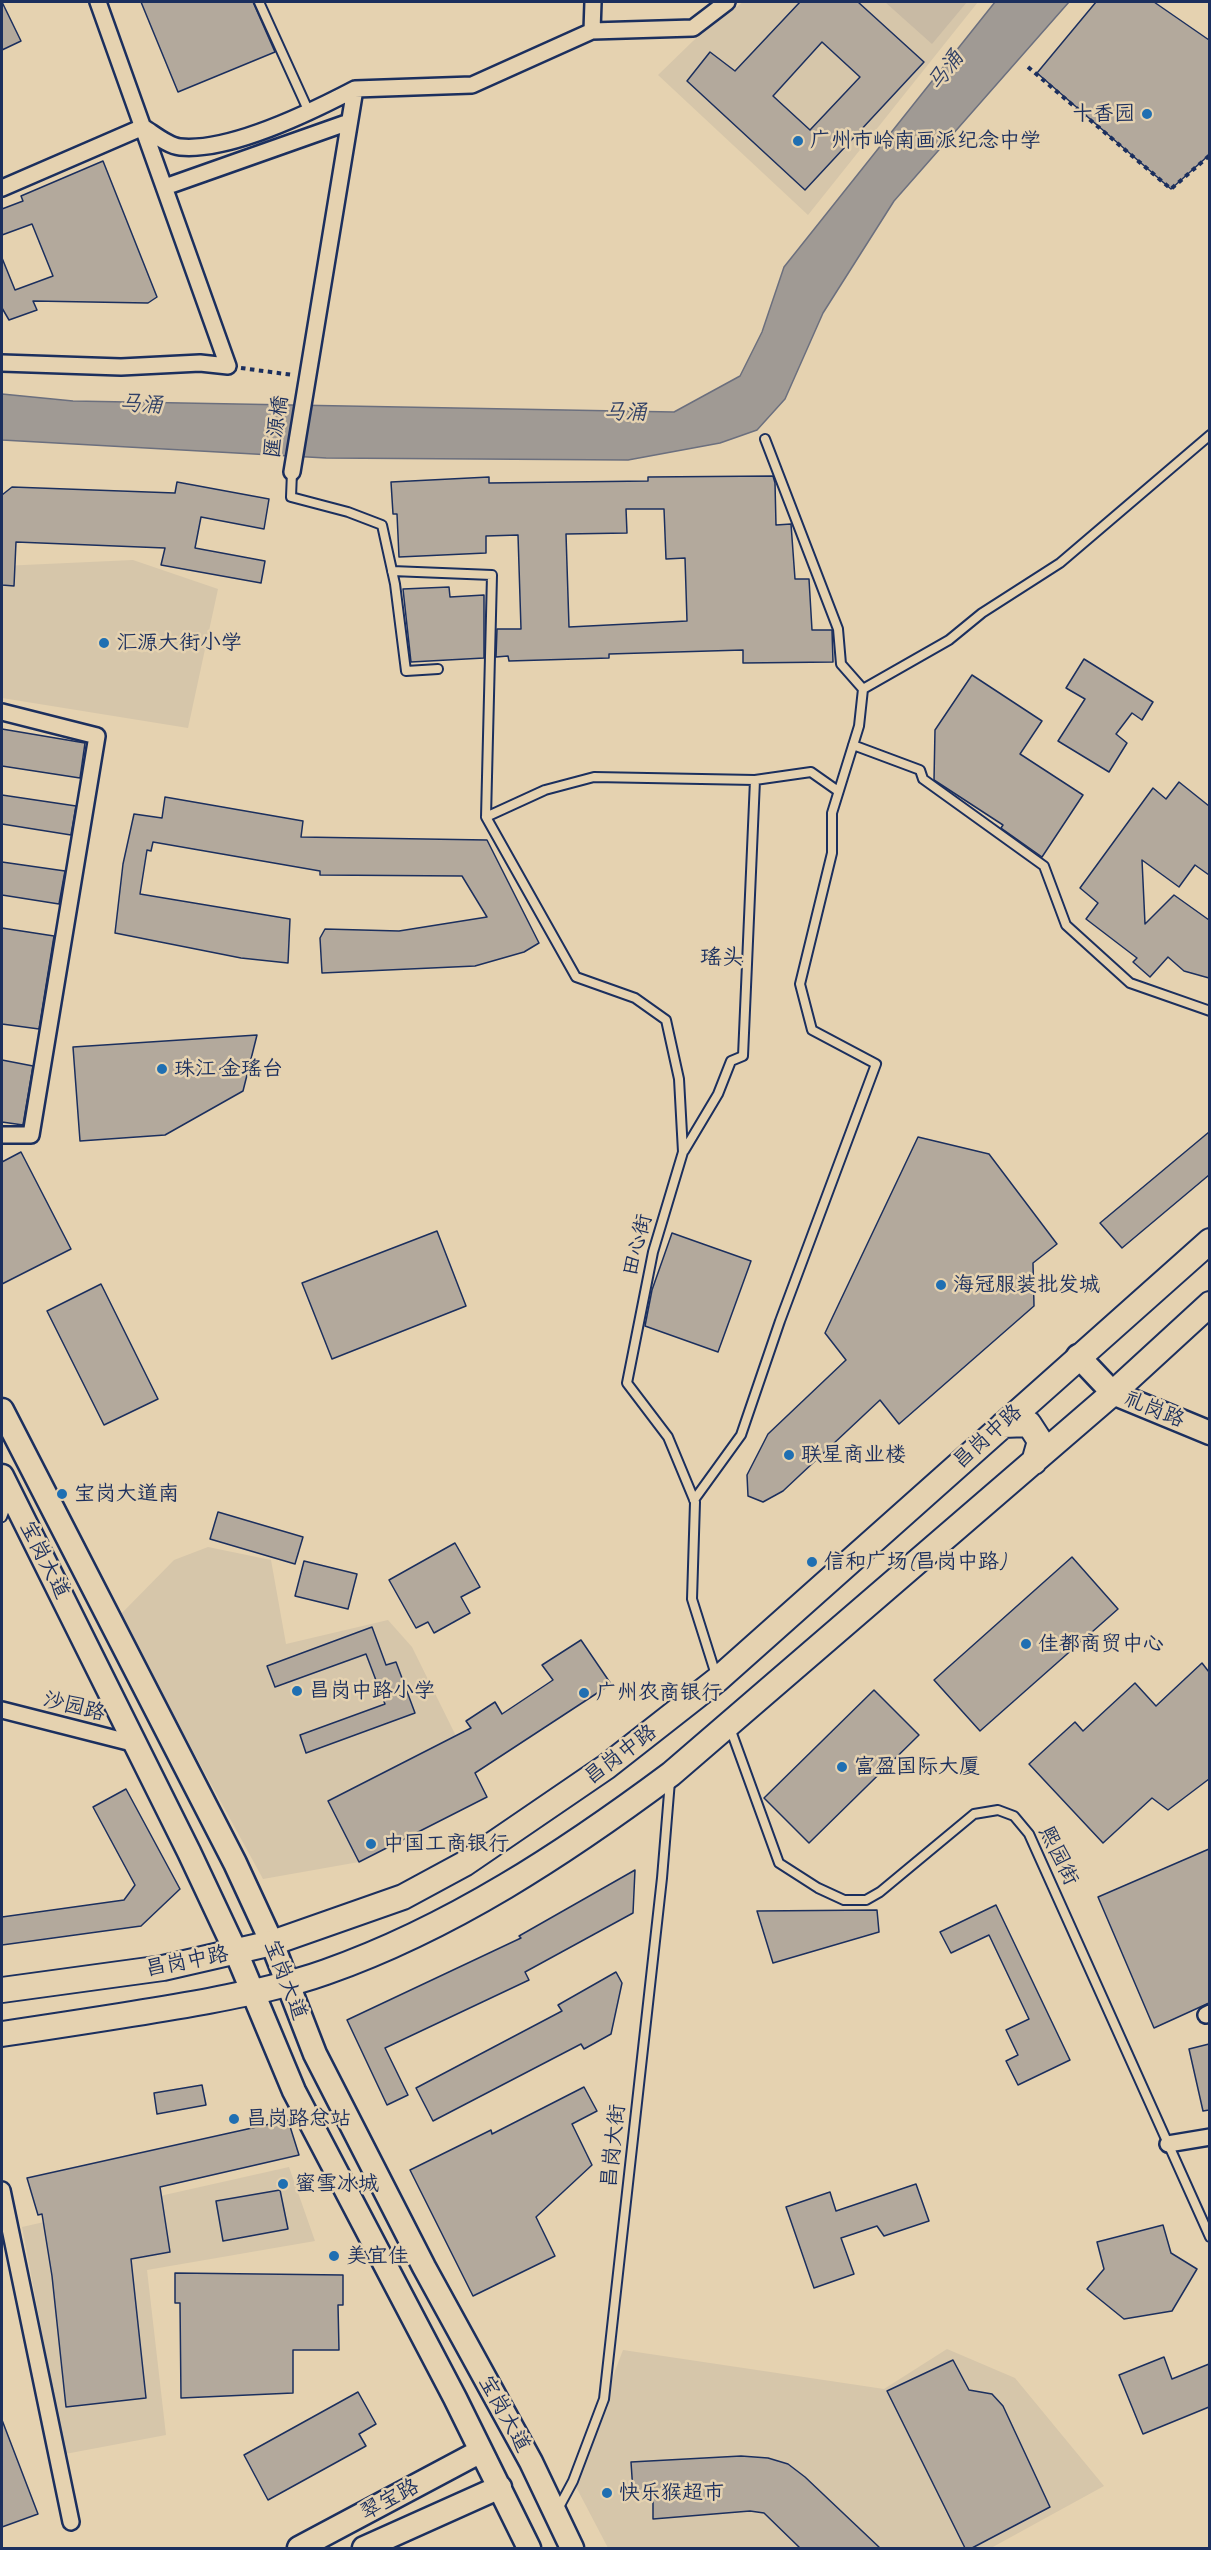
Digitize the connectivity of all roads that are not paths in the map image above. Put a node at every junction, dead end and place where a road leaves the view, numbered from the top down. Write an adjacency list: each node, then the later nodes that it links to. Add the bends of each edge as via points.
1 (98, 2): 9 (street)
2 (259, 2): 7 (lane)
3 (593, 2): 5 (street)
4 (727, 2): 5 (street, via 693,28)
5 (592, 31): 6 (street, via 472,85)
6 (355, 89): 7 (street); 8 (street, 匯源橋)
7 (309, 112): 9 (street, via 210,146 177,147)
8 (350, 122): 10 (street); 15 (street, 匯源橋)
9 (143, 127): 10 (street); 11 (street)
10 (165, 187): 12 (street, via 228,366)
11 (2, 188)
12 (2, 363)
13 (1209, 435): 18 (lane, via 1060,563 982,613 950,640)
14 (765, 439): 18 (lane, via 838,629 841,664)
15 (292, 472): 16 (lane, via 291,496 382,525)
16 (392, 571): 17 (lane, via 406,671); 23 (lane, via 492,575)
17 (438, 669)
18 (863, 689): 20 (lane, via 860,726)
19 (2, 712): 25 (street, via 98,736 31,1135)
20 (853, 745): 22 (lane); 24 (lane, via 920,770 923,779 1044,866 1066,925 1130,983)
21 (755, 780): 22 (lane, via 811,772); 23 (lane, via 594,777 545,790); 26 (lane, via 743,1056 731,1061 718,1094)
22 (838, 791): 36 (lane, via 832,813 832,853 800,984 812,1030 876,1064 741,1435)
23 (486, 817): 26 (lane, 田心街, via 576,977 634,998 666,1020 679,1079)
24 (1209, 1011)
25 (2, 1135)
26 (683, 1152): 36 (lane, 田心街, via 653,1252 627,1383 668,1437)
27 (1209, 1241): 29 (main road, 昌岗中路)
28 (1209, 1304): 30 (main road, 昌岗中路)
29 (1078, 1356): 30 (main road, 礼岗路); 32 (main road, 昌岗中路)
30 (1113, 1393): 33 (main road, 礼岗路); 34 (main road, 昌岗中路)
31 (2, 1410): 43 (main road, 宝岗大道, via 230,1853)
32 (1003, 1425): 34 (main road, via 1029,1424 1040,1441); 38 (main road, 昌岗中路)
33 (1209, 1433)
34 (1034, 1462): 40 (main road, 昌岗中路)
35 (6, 1485): 37 (lane); 41 (main road, 宝岗大道)
36 (694, 1500): 38 (lane, 田心街, via 692,1599)
37 (2, 1517)
38 (717, 1680): 43 (main road, 昌岗中路, via 606,1767 464,1864 403,1897)
39 (2, 1710): 41 (street, 沙园路)
40 (729, 1724): 42 (main road, 昌岗中路); 50 (lane, 熙园街, via 779,1863 844,1900 866,1900 880,1892 974,1814 998,1810 1014,1816 1029,1833)
41 (135, 1744): 44 (main road, 宝岗大道)
42 (671, 1774): 45 (main road, 昌岗中路, via 470,1908 366,1957); 55 (lane, 昌岗大街, via 604,2399 573,2481)
43 (272, 1943): 44 (main road, 昌岗中路); 45 (main road, 宝岗大道)
44 (236, 1953): 46 (main road, 昌岗中路, via 163,1968); 47 (main road, 宝岗大道)
45 (288, 1983): 47 (main road, 昌岗中路); 55 (main road, 宝岗大道, via 315,2054)
46 (2, 1990)
47 (253, 1992): 48 (main road, 昌岗中路); 53 (main road, 宝岗大道, via 294,2091)
48 (2, 2034)
49 (1209, 2136): 50 (street)
50 (1168, 2144): 52 (lane, 熙园街)
51 (2, 2190): 56 (street)
52 (1209, 2237)
53 (481, 2451): 54 (main road, 宝岗大道); 57 (main road, 翠宝路)
54 (500, 2487): 58 (main road, 翠宝路); 59 (main road, 宝岗大道)
55 (555, 2513): 60 (main road, 宝岗大道)
56 (71, 2522)
57 (299, 2548)
58 (364, 2548)
59 (529, 2548)
60 (572, 2548)

